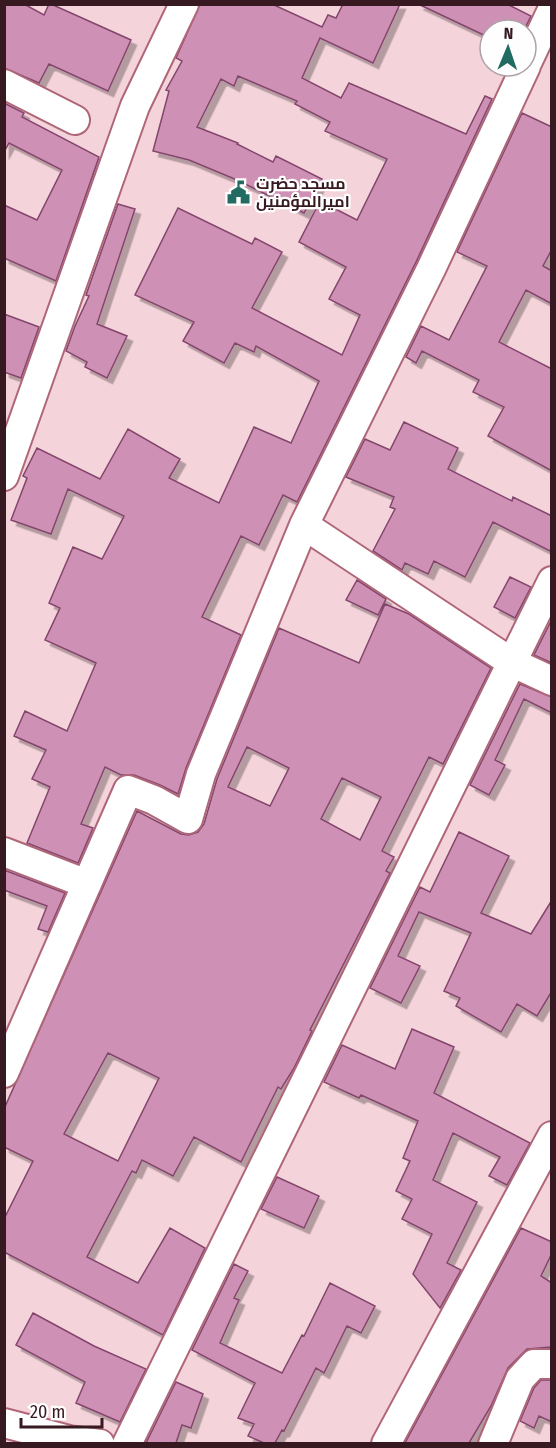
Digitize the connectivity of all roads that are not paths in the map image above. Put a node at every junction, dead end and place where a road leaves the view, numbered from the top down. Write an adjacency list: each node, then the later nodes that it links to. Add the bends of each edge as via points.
1 (184, 4): 8 (street, via 135,106)
2 (547, 4): 3 (street)
3 (552, 8): 4 (street)
4 (538, 39)
5 (520, 78): 9 (street)
6 (4, 84): 7 (street)
7 (75, 120)
8 (4, 476)
9 (304, 525): 11 (street); 14 (street, via 201,774 188,819 128,790)
10 (552, 581): 11 (street)
11 (511, 662): 12 (street); 20 (street)
12 (552, 681)
13 (4, 852): 14 (street)
14 (87, 884): 15 (street)
15 (4, 1073)
16 (552, 1136): 21 (street)
17 (552, 1365): 22 (street, via 534,1365 520,1379)
18 (4, 1423): 19 (street, via 69,1440)
19 (100, 1443)
20 (127, 1443)
21 (386, 1443)
22 (493, 1443)

